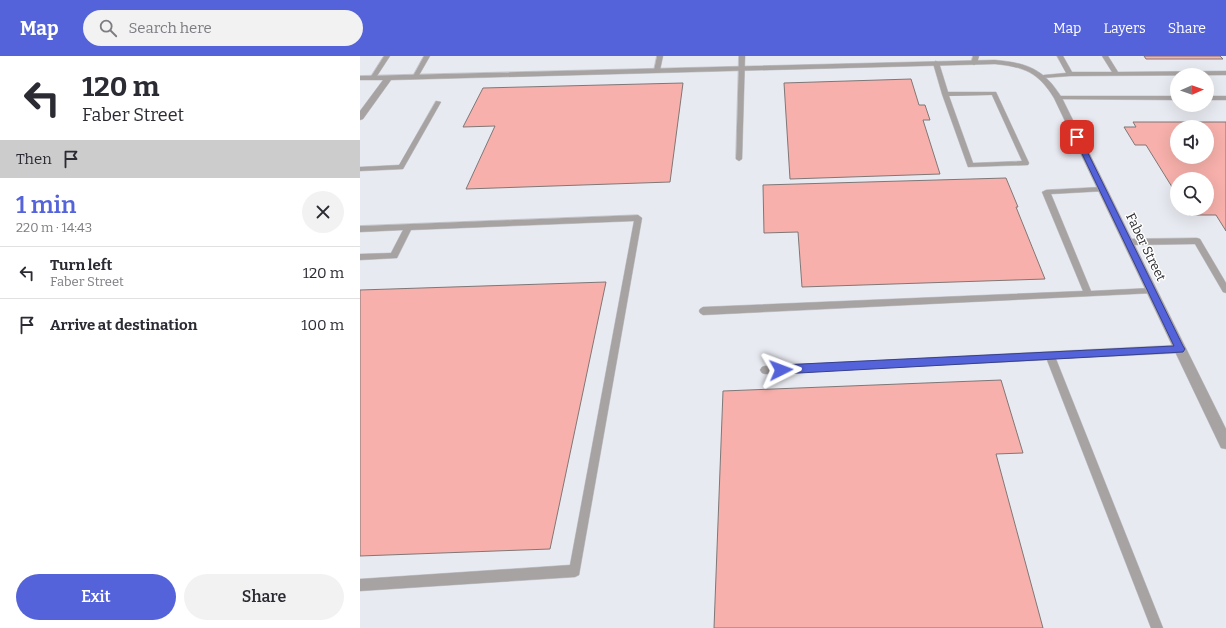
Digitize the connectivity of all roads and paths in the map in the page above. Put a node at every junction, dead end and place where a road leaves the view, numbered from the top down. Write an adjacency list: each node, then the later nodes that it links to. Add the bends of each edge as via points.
1 (387, 56): 18 (lane)
2 (427, 56): 14 (lane)
3 (660, 56): 10 (lane)
4 (742, 56): 9 (lane)
5 (1060, 56): 12 (lane)
6 (1105, 56): 13 (lane)
7 (975, 59): 8 (street, Faber Street); 16 (street, Faber Street, via 1013,64 1032,69)
8 (936, 64): 9 (street, Faber Street); 19 (lane)
9 (740, 68): 10 (street, Faber Street); 26 (lane)
10 (657, 70): 14 (street, Faber Street)
11 (1226, 73): 13 (lane)
12 (1070, 74): 13 (lane); 16 (lane)
13 (1116, 74)
14 (416, 76): 15 (street, Faber Street)
15 (389, 77): 18 (street, Faber Street); 25 (street)
16 (1044, 77): 20 (street, Faber Street)
17 (360, 78): 18 (street, Faber Street)
18 (373, 78)
19 (945, 94): 19 (lane, via 970,165 1026,163 994,92)
20 (1058, 98): 21 (lane); 28 (street, Faber Street)
21 (1170, 98)
22 (1214, 98): 23 (lane)
23 (1226, 98)
24 (438, 102): 27 (lane, via 401,167)
25 (360, 116)
26 (739, 159)
27 (360, 169)
28 (1102, 189): 31 (street, Faber Street); 35 (lane, via 1046,192)
29 (408, 227): 30 (lane); 32 (lane, via 394,256); 41 (lane, via 638,218 575,571)
30 (360, 229)
31 (1129, 242): 33 (street, Faber Street); 34 (lane, via 1197,241)
32 (360, 257)
33 (1151, 290): 35 (lane); 37 (street, Faber Street)
34 (1226, 290)
35 (1088, 294): 36 (lane)
36 (703, 311)
37 (1180, 349): 38 (lane); 40 (street, Faber Street)
38 (1050, 356): 39 (lane); 42 (lane)
39 (765, 370)
40 (1226, 443)
41 (360, 585)
42 (1157, 628)

